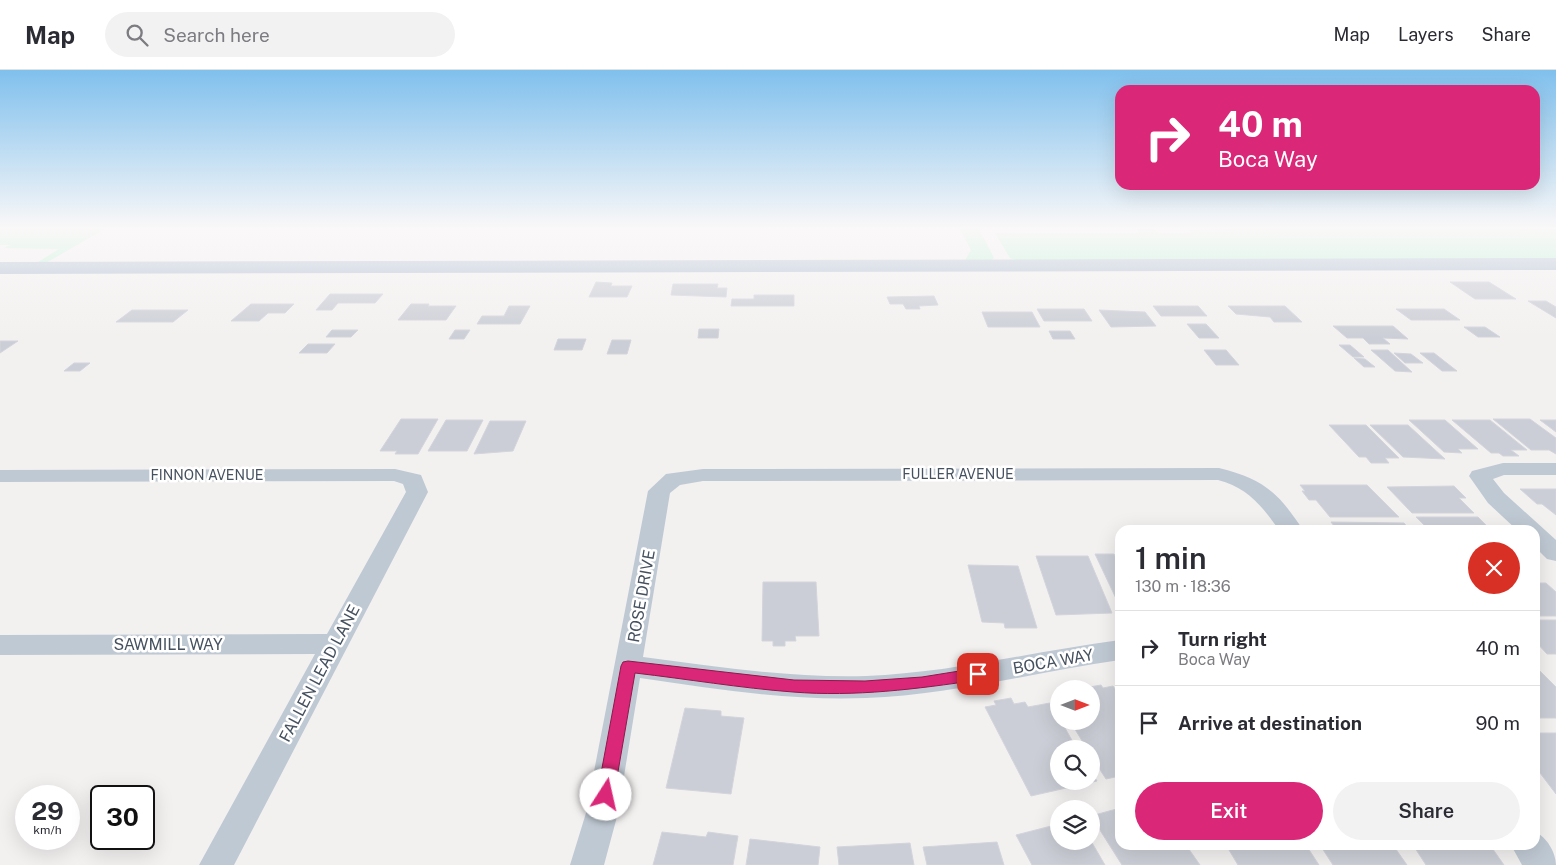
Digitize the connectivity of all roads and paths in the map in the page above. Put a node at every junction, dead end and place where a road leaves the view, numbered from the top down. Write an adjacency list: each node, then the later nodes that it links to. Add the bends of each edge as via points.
1 (19, 264): 3 (main road)
2 (1481, 264): 3 (main road)
3 (53, 266): 4 (main road)
4 (0, 268)
5 (1556, 469): 10 (street, via 1503,469 1480,476 1496,498)
6 (0, 476): 8 (street, FINNON AVENUE, via 395,475)
7 (674, 479): 9 (street, FULLER AVENUE, via 703,475 1219,474 1242,479 1263,492); 16 (street, ROSE DRIVE, via 659,491)
8 (413, 480): 13 (street, FALLEN LEAD LANE, via 417,492)
9 (1287, 525)
10 (1526, 525)
11 (1540, 539): 12 (street)
12 (1556, 553)
13 (335, 644): 14 (street, SAWMILL WAY); 18 (street, FALLEN LEAD LANE)
14 (0, 645)
15 (1115, 651): 16 (street, BOCA WAY, via 922,683 865,687 794,686)
16 (628, 666): 19 (street, ROSE DRIVE, via 602,813)
17 (1532, 850): 20 (street)
18 (216, 865)
19 (587, 865)
20 (1543, 865)

